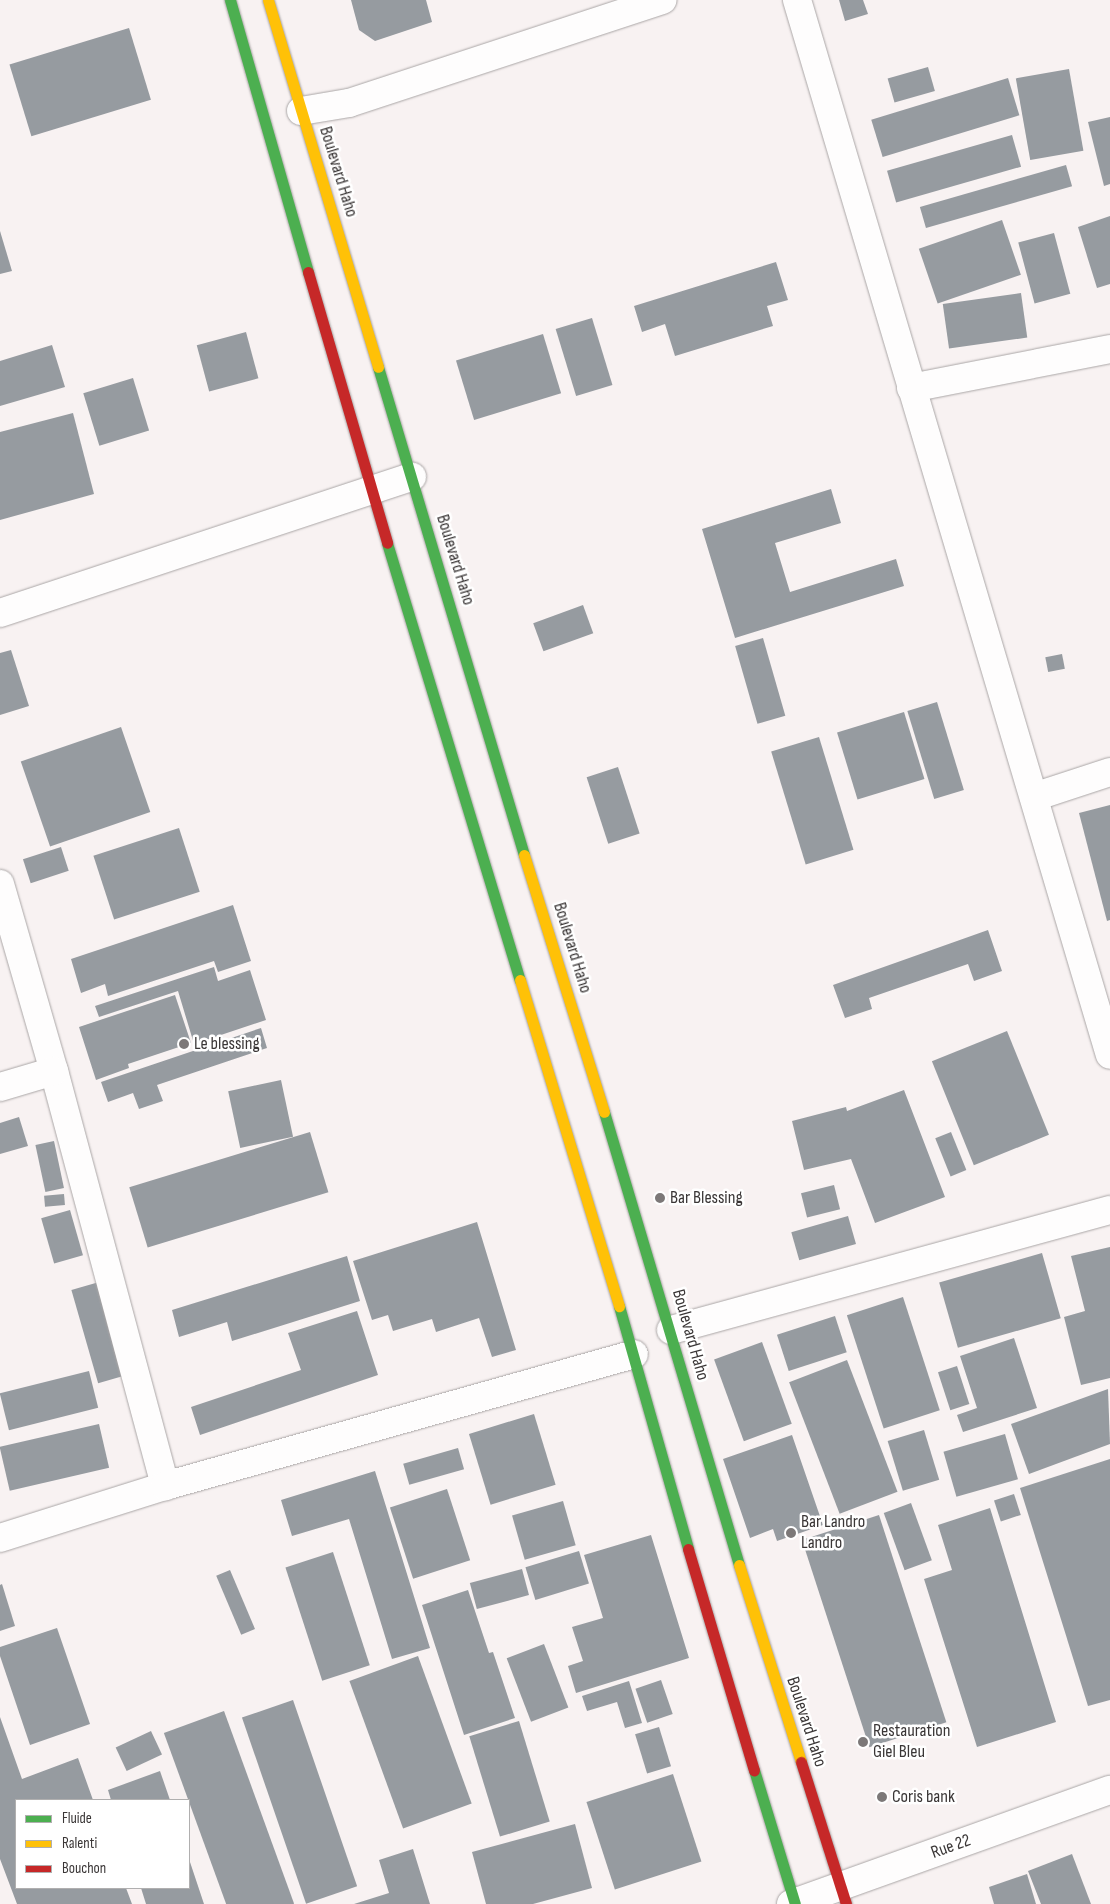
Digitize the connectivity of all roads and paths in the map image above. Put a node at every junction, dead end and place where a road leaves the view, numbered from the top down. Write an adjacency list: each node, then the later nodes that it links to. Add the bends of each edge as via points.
1 (230, 0): 9 (main road)
2 (268, 0): 5 (main road, Boulevard Haho)
3 (663, 0): 5 (street, via 349,103)
4 (797, 0): 7 (street)
5 (301, 110): 8 (main road, Boulevard Haho)
6 (1110, 349): 7 (street)
7 (911, 388): 12 (street)
8 (412, 477): 9 (street); 18 (main road, Boulevard Haho)
9 (371, 491): 10 (street); 19 (main road)
10 (0, 613)
11 (1110, 772): 12 (street)
12 (1034, 797): 14 (street)
13 (0, 884): 15 (street)
14 (1110, 1055)
15 (54, 1071): 16 (street); 20 (street)
16 (0, 1087)
17 (1110, 1210): 18 (street)
18 (671, 1330): 23 (main road, Boulevard Haho, via 755,1620)
19 (634, 1354): 20 (street); 24 (main road, via 705,1611)
20 (165, 1486): 21 (street)
21 (0, 1538)
22 (1110, 1790): 23 (street, Rue 22)
23 (844, 1895): 24 (street, Rue 22)
24 (794, 1904)

